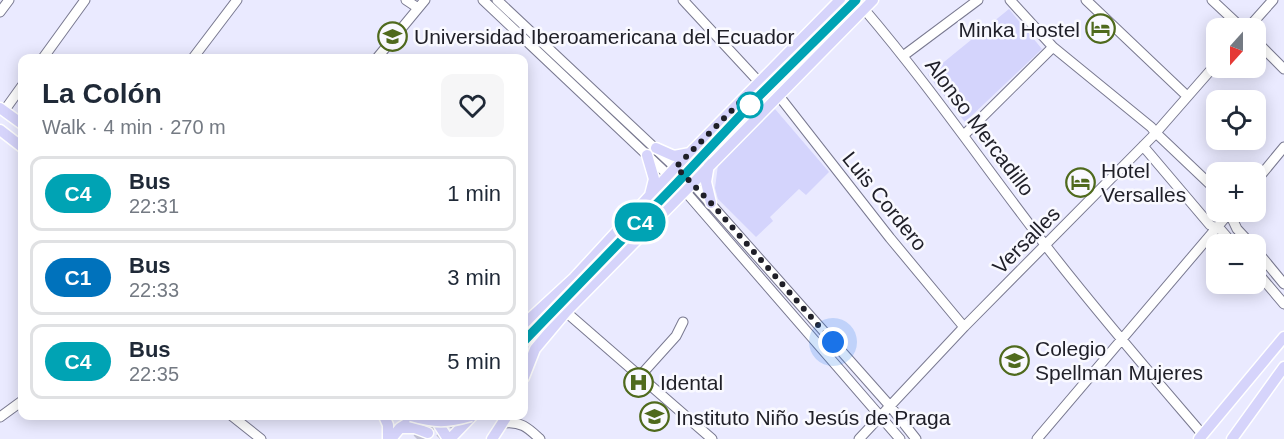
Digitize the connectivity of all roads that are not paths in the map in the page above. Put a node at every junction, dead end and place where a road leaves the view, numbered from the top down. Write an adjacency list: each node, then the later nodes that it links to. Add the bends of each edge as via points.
1 (9, 0): 18 (street)
2 (85, 0): 23 (street)
3 (237, 0): 24 (street)
4 (406, 0): 16 (street)
5 (425, 0): 16 (street)
6 (483, 0): 41 (street)
7 (497, 0): 41 (street)
8 (683, 0): 29 (street)
9 (840, 0): 29 (main road)
10 (873, 0): 17 (main road)
11 (978, 0): 26 (street)
12 (1010, 0): 21 (street)
13 (1086, 0): 32 (street)
14 (1212, 0): 19 (street)
15 (1273, 0): 20 (street)
16 (418, 8): 25 (street)
17 (864, 9): 26 (street, Alonso Mercadillo); 31 (main road)
18 (0, 12)
19 (1231, 18)
20 (1257, 18)
21 (1053, 46): 36 (street); 37 (street)
22 (1266, 51): 27 (street)
23 (46, 54)
24 (196, 54)
25 (380, 54)
26 (903, 56): 37 (street, Alonso Mercadillo)
27 (1284, 69)
28 (1206, 75): 32 (street, Versalles)
29 (759, 82): 42 (main road)
30 (18, 92): 33 (street)
31 (779, 96): 43 (main road); 65 (street, Luis Cordero)
32 (1187, 96): 36 (street, Versalles)
33 (2, 110): 34 (main road)
34 (18, 121)
35 (0, 130): 38 (main road)
36 (1156, 133): 39 (street, Versalles); 47 (street)
37 (964, 135): 54 (street, Alonso Mercadillo)
38 (18, 144)
39 (1143, 146): 52 (street); 54 (street, Versalles)
40 (1284, 147): 45 (street)
41 (652, 151): 42 (main road, via 674,156); 44 (street); 46 (street); 49 (main road, via 654,179)
42 (691, 153): 44 (main road)
43 (710, 164): 48 (main road); 50 (main road, via 706,182)
44 (676, 167): 46 (main road); 48 (street)
45 (1266, 169)
46 (669, 177): 48 (street); 49 (main road)
47 (1206, 180)
48 (688, 186): 50 (street); 60 (main road); 76 (street)
49 (650, 195): 58 (main road)
50 (711, 203): 75 (street)
51 (1220, 222): 52 (street)
52 (1215, 228): 53 (street); 67 (street)
53 (1224, 234)
54 (1046, 246): 65 (street, Versalles); 67 (street, Alonso Mercadillo)
55 (1266, 262): 57 (street)
56 (1266, 283): 59 (street)
57 (1284, 284)
58 (549, 302): 61 (main road); 64 (main road)
59 (1284, 304)
60 (566, 312): 63 (main road); 73 (street)
61 (528, 320)
62 (683, 322): 73 (street, via 676,336)
63 (555, 323): 68 (main road); 69 (main road)
64 (528, 327)
65 (964, 327): 75 (street, Versalles)
66 (1284, 338): 90 (main road)
67 (1121, 339): 90 (street, Alonso Mercadillo); 100 (street)
68 (535, 349): 70 (main road); 71 (main road)
69 (528, 350)
70 (528, 357)
71 (528, 367)
72 (1284, 368): 101 (main road)
73 (640, 376): 96 (street)
74 (18, 404): 77 (street)
75 (890, 406): 76 (street, Versalles); 99 (street)
76 (880, 415): 97 (street, Versalles); 98 (street)
77 (0, 417)
78 (237, 420): 91 (street)
79 (386, 420): 92 (main road)
80 (411, 420): 88 (main road)
81 (419, 420): 89 (main road)
82 (426, 420): 84 (main road, bridge)
83 (440, 420): 93 (main road)
84 (459, 420)
85 (468, 420): 93 (main road)
86 (505, 420): 94 (main road)
87 (509, 420): 95 (street, via 527,427)
88 (400, 428): 89 (main road, via 415,428); 92 (main road)
89 (430, 436)
90 (1203, 438)
91 (261, 439)
92 (389, 439)
93 (449, 439)
94 (492, 439)
95 (540, 439)
96 (712, 439)
97 (859, 439)
98 (900, 439)
99 (916, 439)
100 (1037, 439)
101 (1232, 439)

